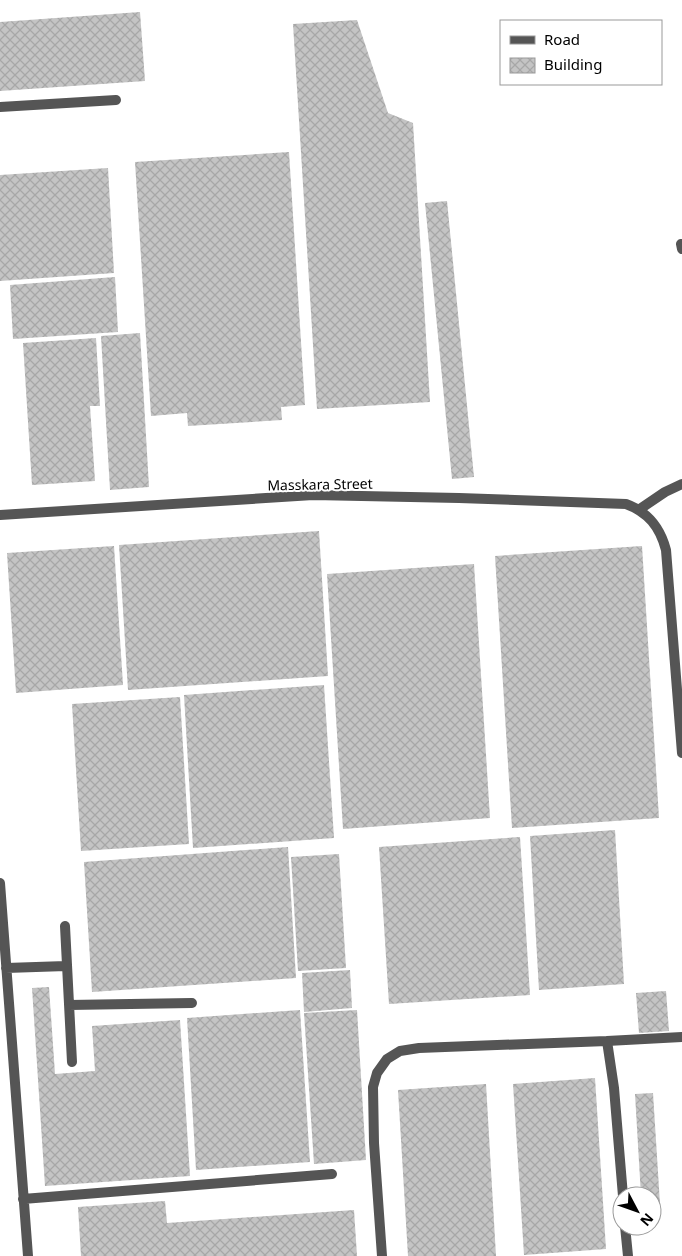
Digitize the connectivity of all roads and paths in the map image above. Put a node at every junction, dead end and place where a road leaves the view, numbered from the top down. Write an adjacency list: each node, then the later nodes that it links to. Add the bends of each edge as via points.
1 (116, 100): 2 (street)
2 (0, 107)
3 (681, 244): 4 (street)
4 (682, 249)
5 (682, 484): 6 (street)
6 (640, 509): 7 (street, Masskara Street, via 626,504 313,495); 8 (street, via 656,525 666,550)
7 (0, 515)
8 (680, 710): 9 (street)
9 (682, 753)
10 (0, 883): 13 (street)
11 (65, 926): 12 (street)
12 (66, 966): 13 (street); 15 (street)
13 (6, 968): 21 (street)
14 (192, 1003): 15 (street)
15 (69, 1005): 18 (street)
16 (682, 1037): 17 (street)
17 (607, 1041): 20 (street); 24 (street, via 419,1048 400,1051 387,1059 377,1073 373,1088)
18 (72, 1062)
19 (332, 1174): 21 (street)
20 (622, 1186)
21 (23, 1199): 23 (street)
22 (626, 1236): 25 (street)
23 (28, 1256)
24 (382, 1256)
25 (628, 1256)

